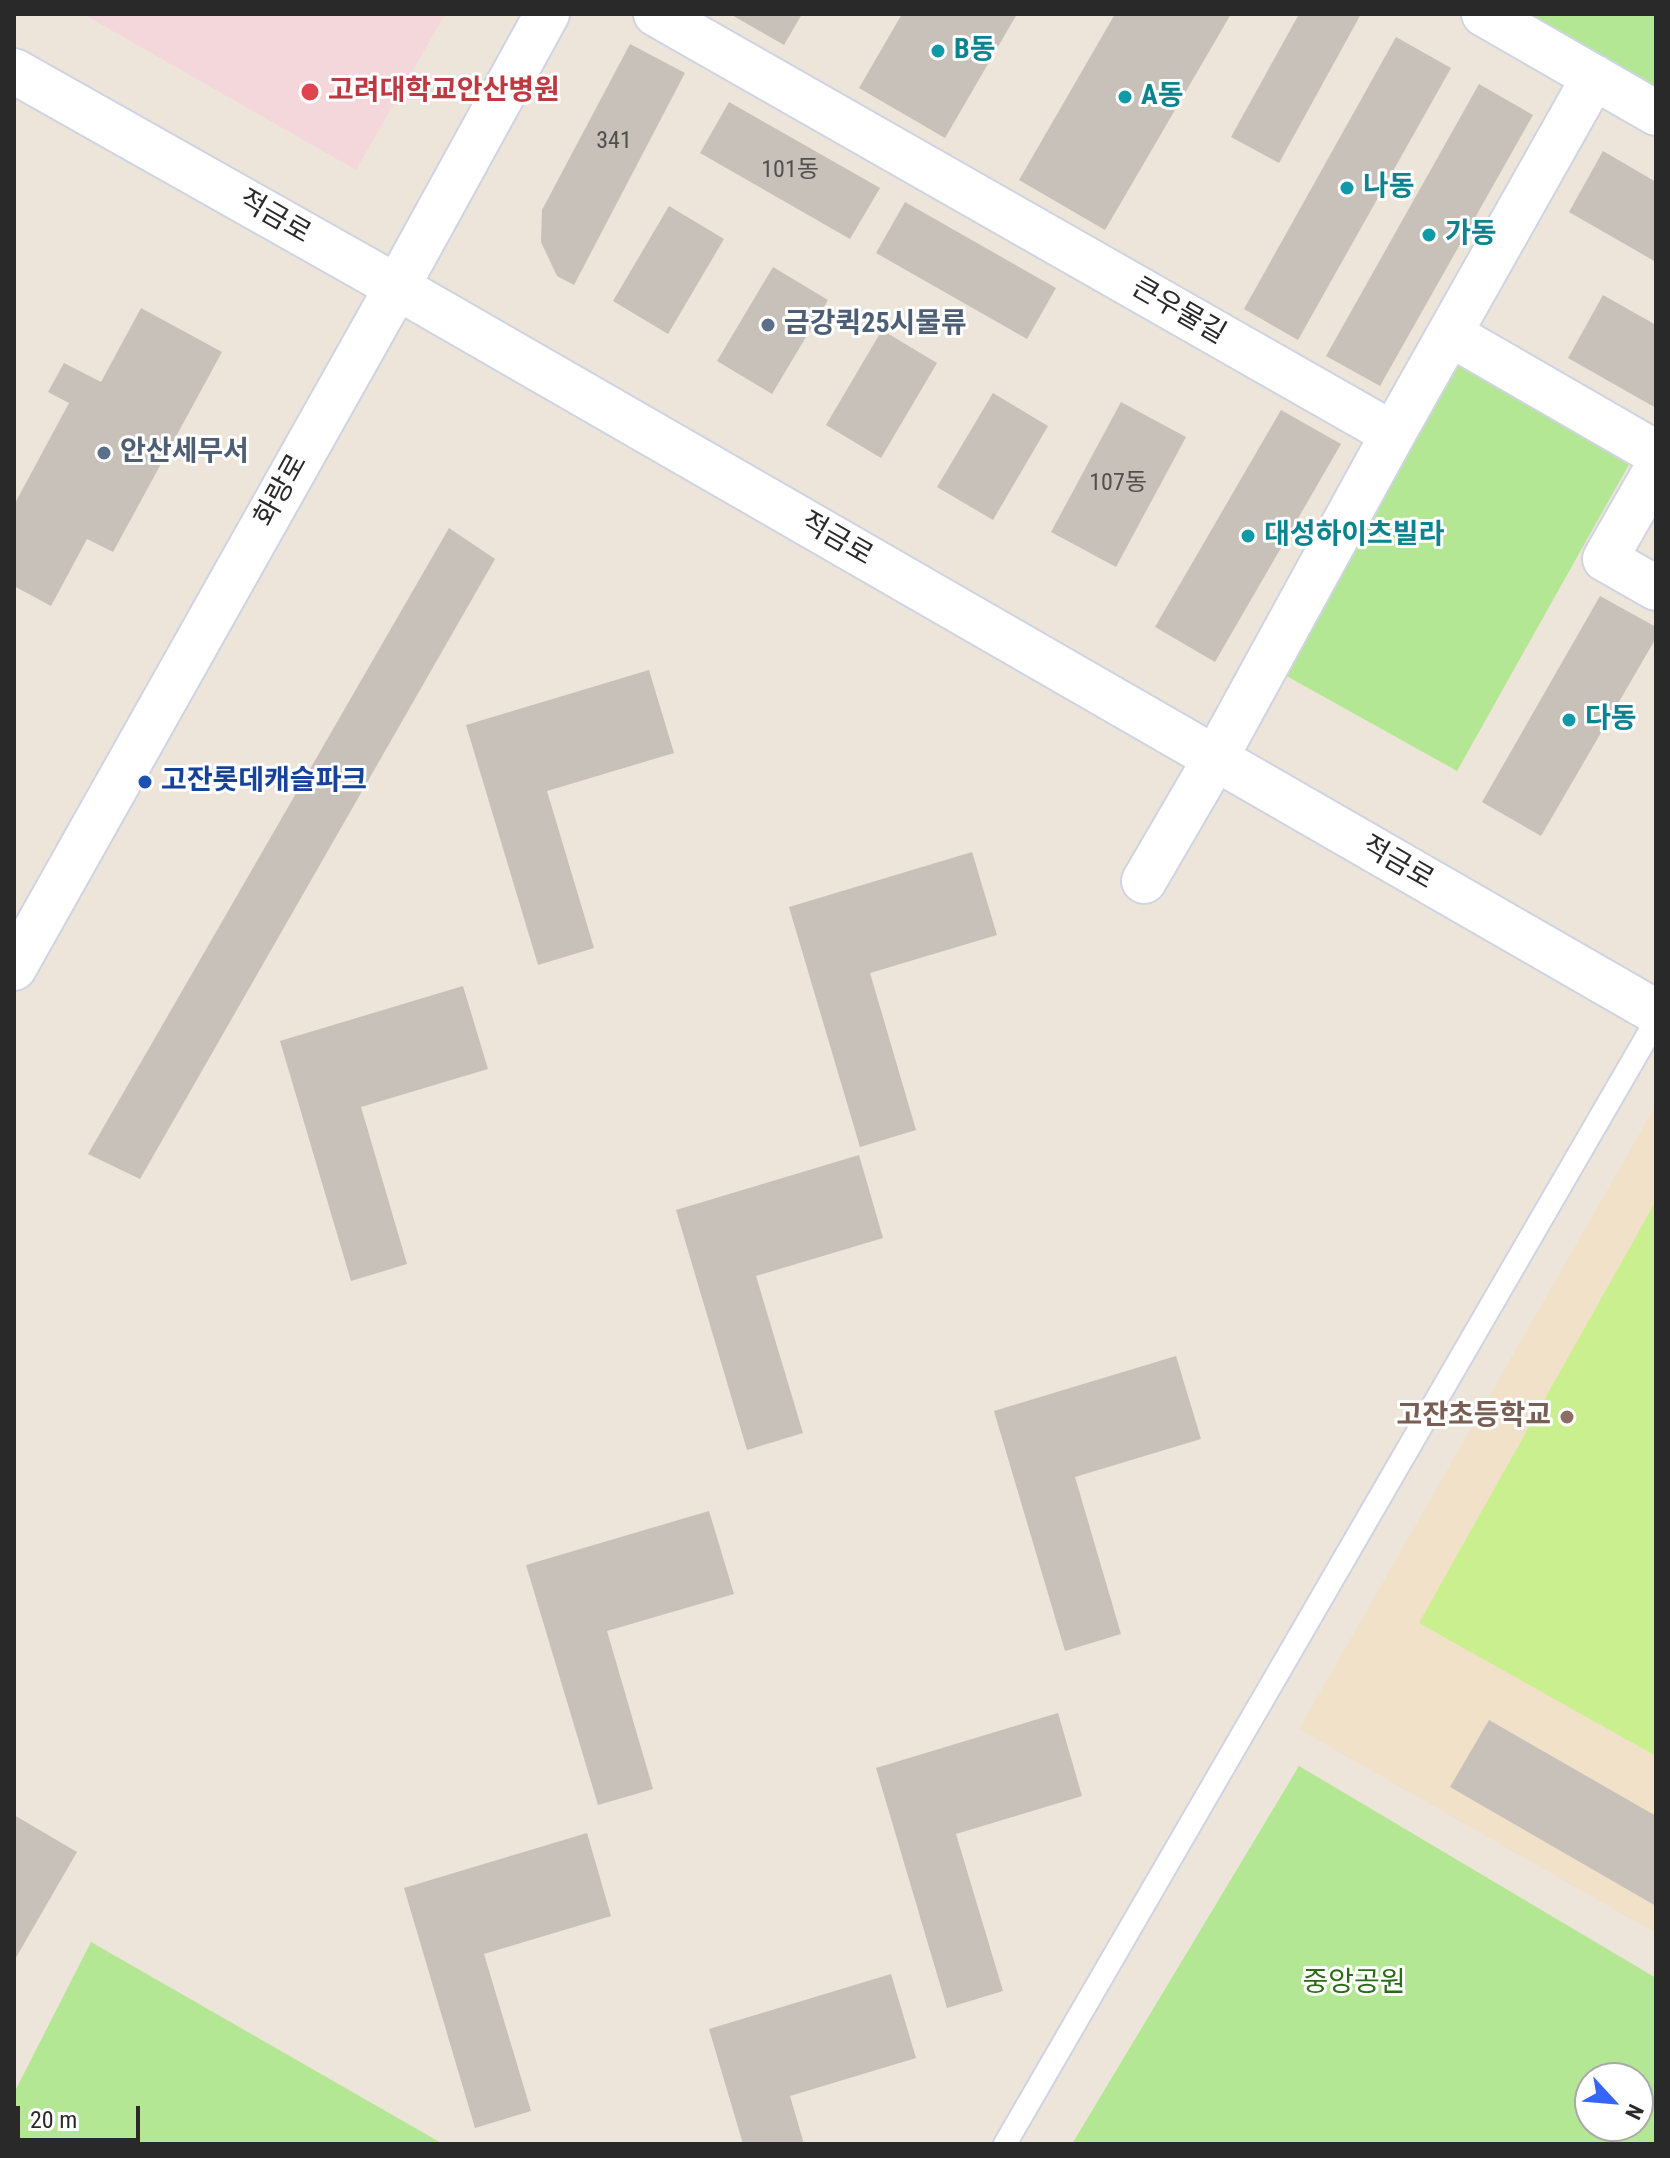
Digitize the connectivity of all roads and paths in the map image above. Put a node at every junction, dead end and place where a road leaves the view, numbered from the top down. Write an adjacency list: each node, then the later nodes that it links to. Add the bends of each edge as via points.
1 (547, 14): 7 (street, 화랑로)
2 (656, 14): 9 (street, 큰우물길)
3 (1484, 14): 5 (street)
4 (14, 71): 7 (street, 적금로)
5 (1594, 77): 6 (street); 8 (street)
6 (1656, 113)
7 (397, 287): 13 (street, 적금로); 15 (street, 화랑로)
8 (1450, 334): 9 (street); 10 (street)
9 (1393, 434): 13 (street)
10 (1656, 453)
11 (1656, 470): 12 (street, via 1605,559)
12 (1656, 588)
13 (1215, 759): 14 (street); 16 (street, 적금로)
14 (1144, 881)
15 (14, 968)
16 (1656, 1012)
17 (1656, 1021): 18 (lane)
18 (1005, 2144)

